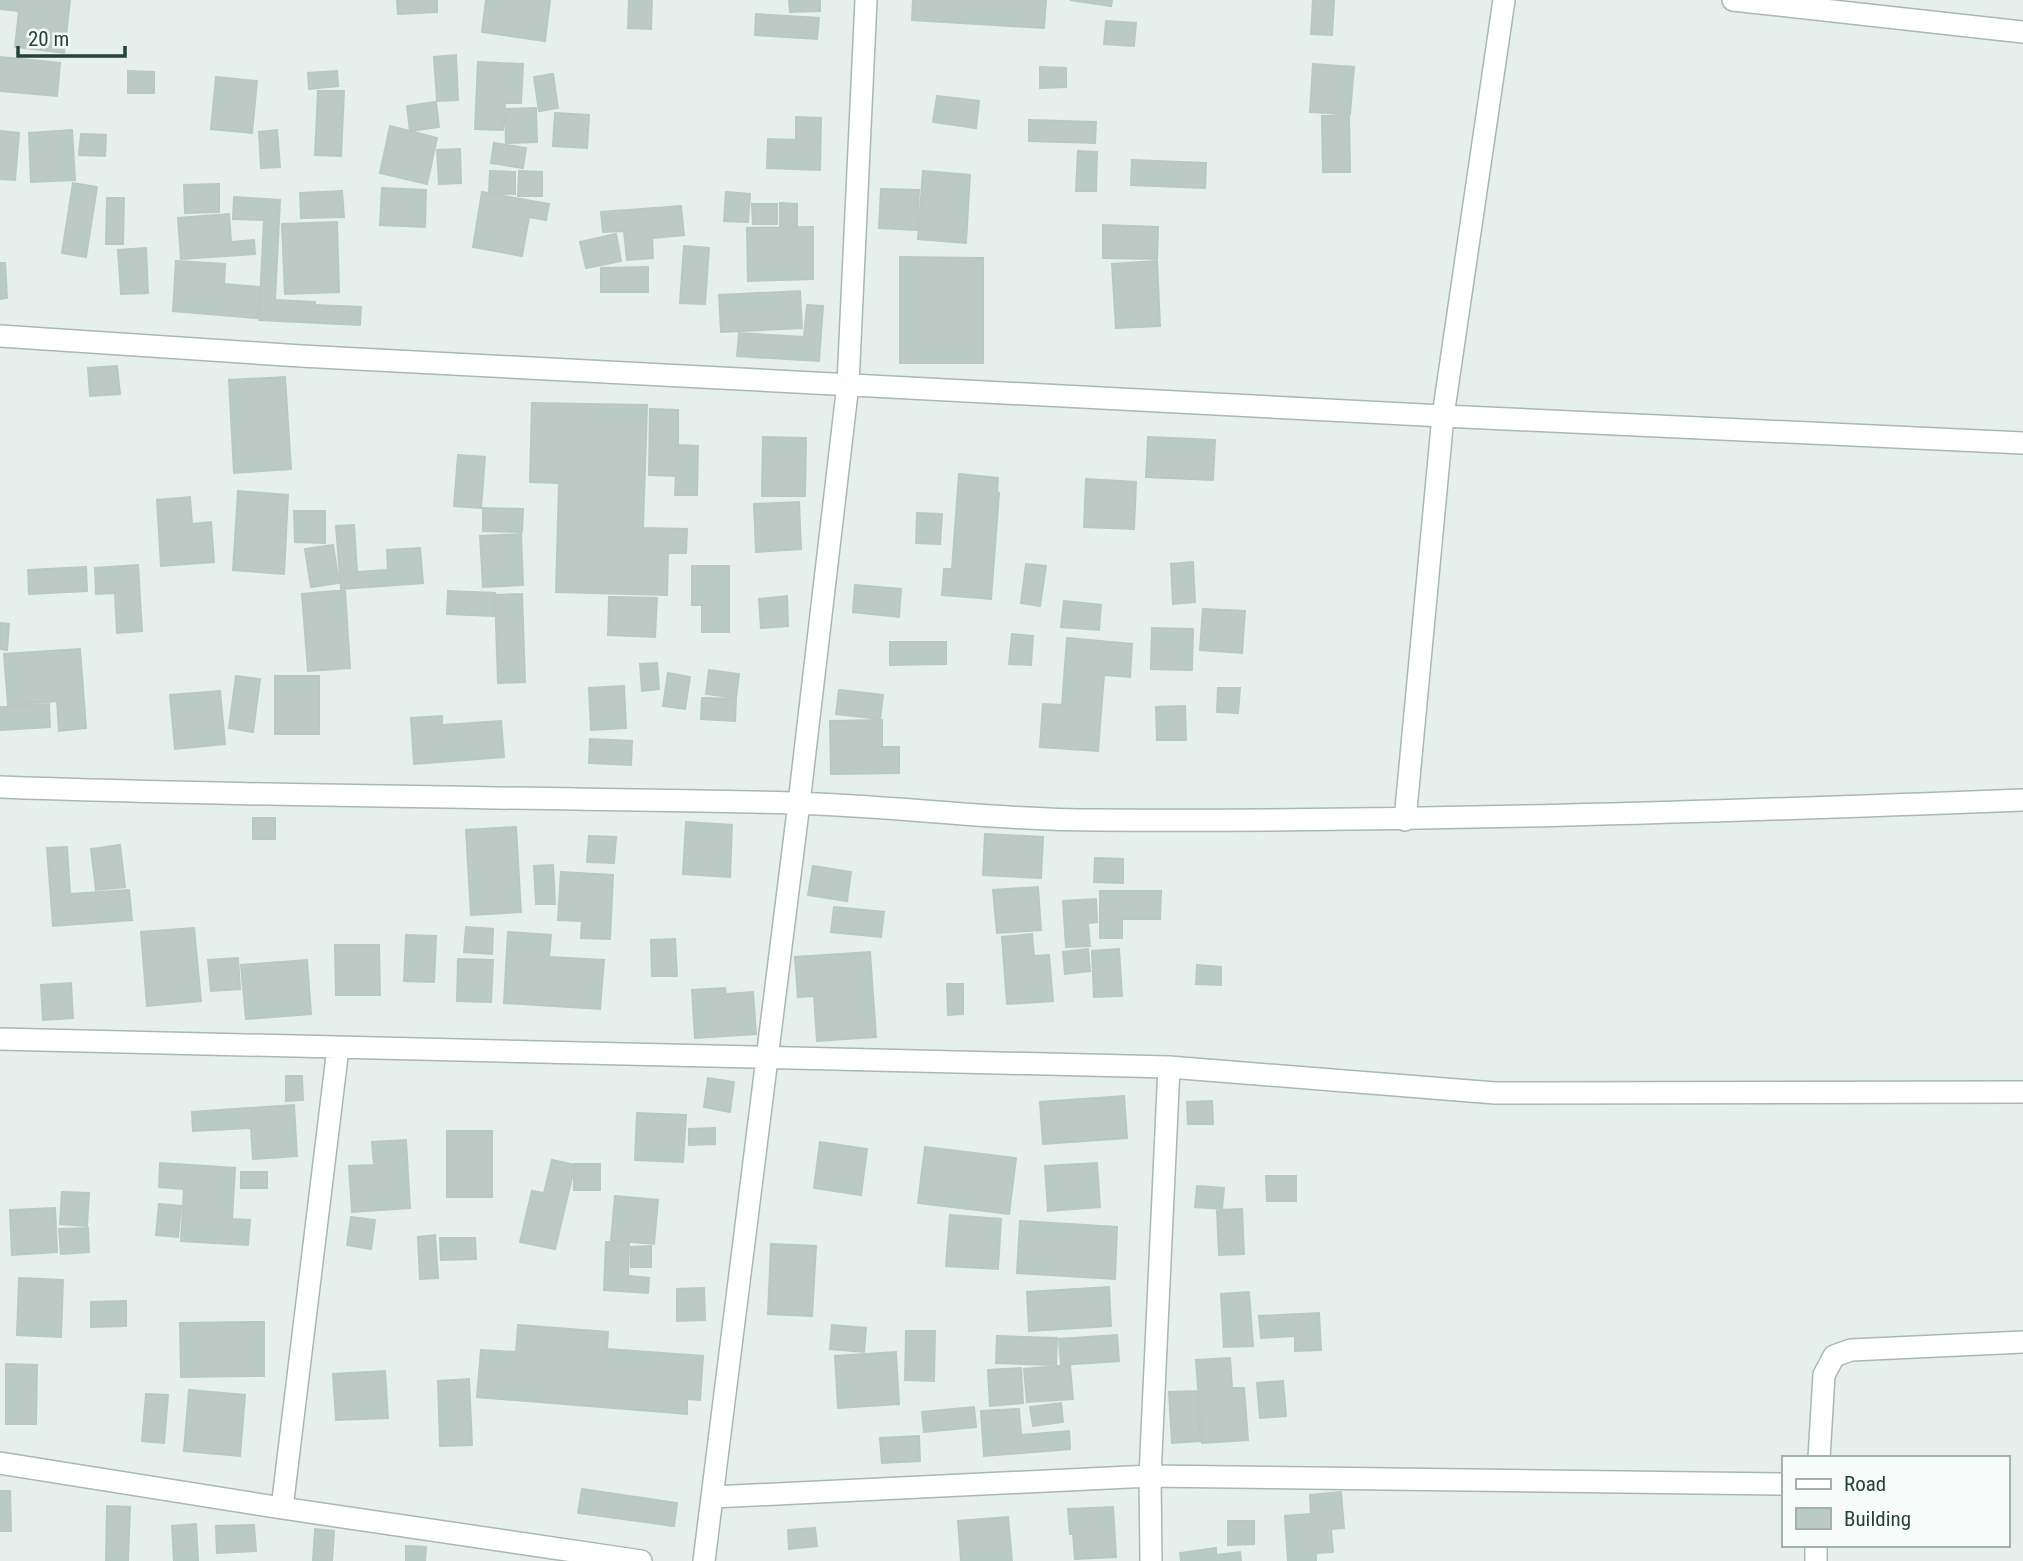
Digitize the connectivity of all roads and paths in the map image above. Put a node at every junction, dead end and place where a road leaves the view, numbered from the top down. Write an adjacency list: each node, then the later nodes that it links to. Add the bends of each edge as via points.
1 (866, 0): 6 (street)
2 (1504, 0): 7 (street)
3 (1733, 0): 4 (street)
4 (2023, 32)
5 (0, 335): 6 (street, via 301,356)
6 (848, 384): 7 (street); 11 (street)
7 (1443, 416): 8 (street); 12 (street)
8 (2023, 443)
9 (0, 787): 11 (street, via 210,795)
10 (2023, 800): 12 (street)
11 (799, 803): 12 (street, via 1090,820); 15 (street)
12 (1405, 820)
13 (0, 1039): 14 (street)
14 (338, 1048): 15 (street); 24 (street)
15 (766, 1058): 16 (street); 23 (street)
16 (1169, 1067): 17 (street, via 1495,1093); 21 (street)
17 (2023, 1092)
18 (2023, 1342): 19 (street, via 1851,1350 1834,1356 1824,1375)
19 (1819, 1456)
20 (0, 1463): 24 (street)
21 (1150, 1476): 22 (street); 23 (street); 27 (street)
22 (1782, 1484)
23 (713, 1497): 26 (street)
24 (282, 1508): 25 (street)
25 (641, 1561)
26 (704, 1561)
27 (1151, 1561)

